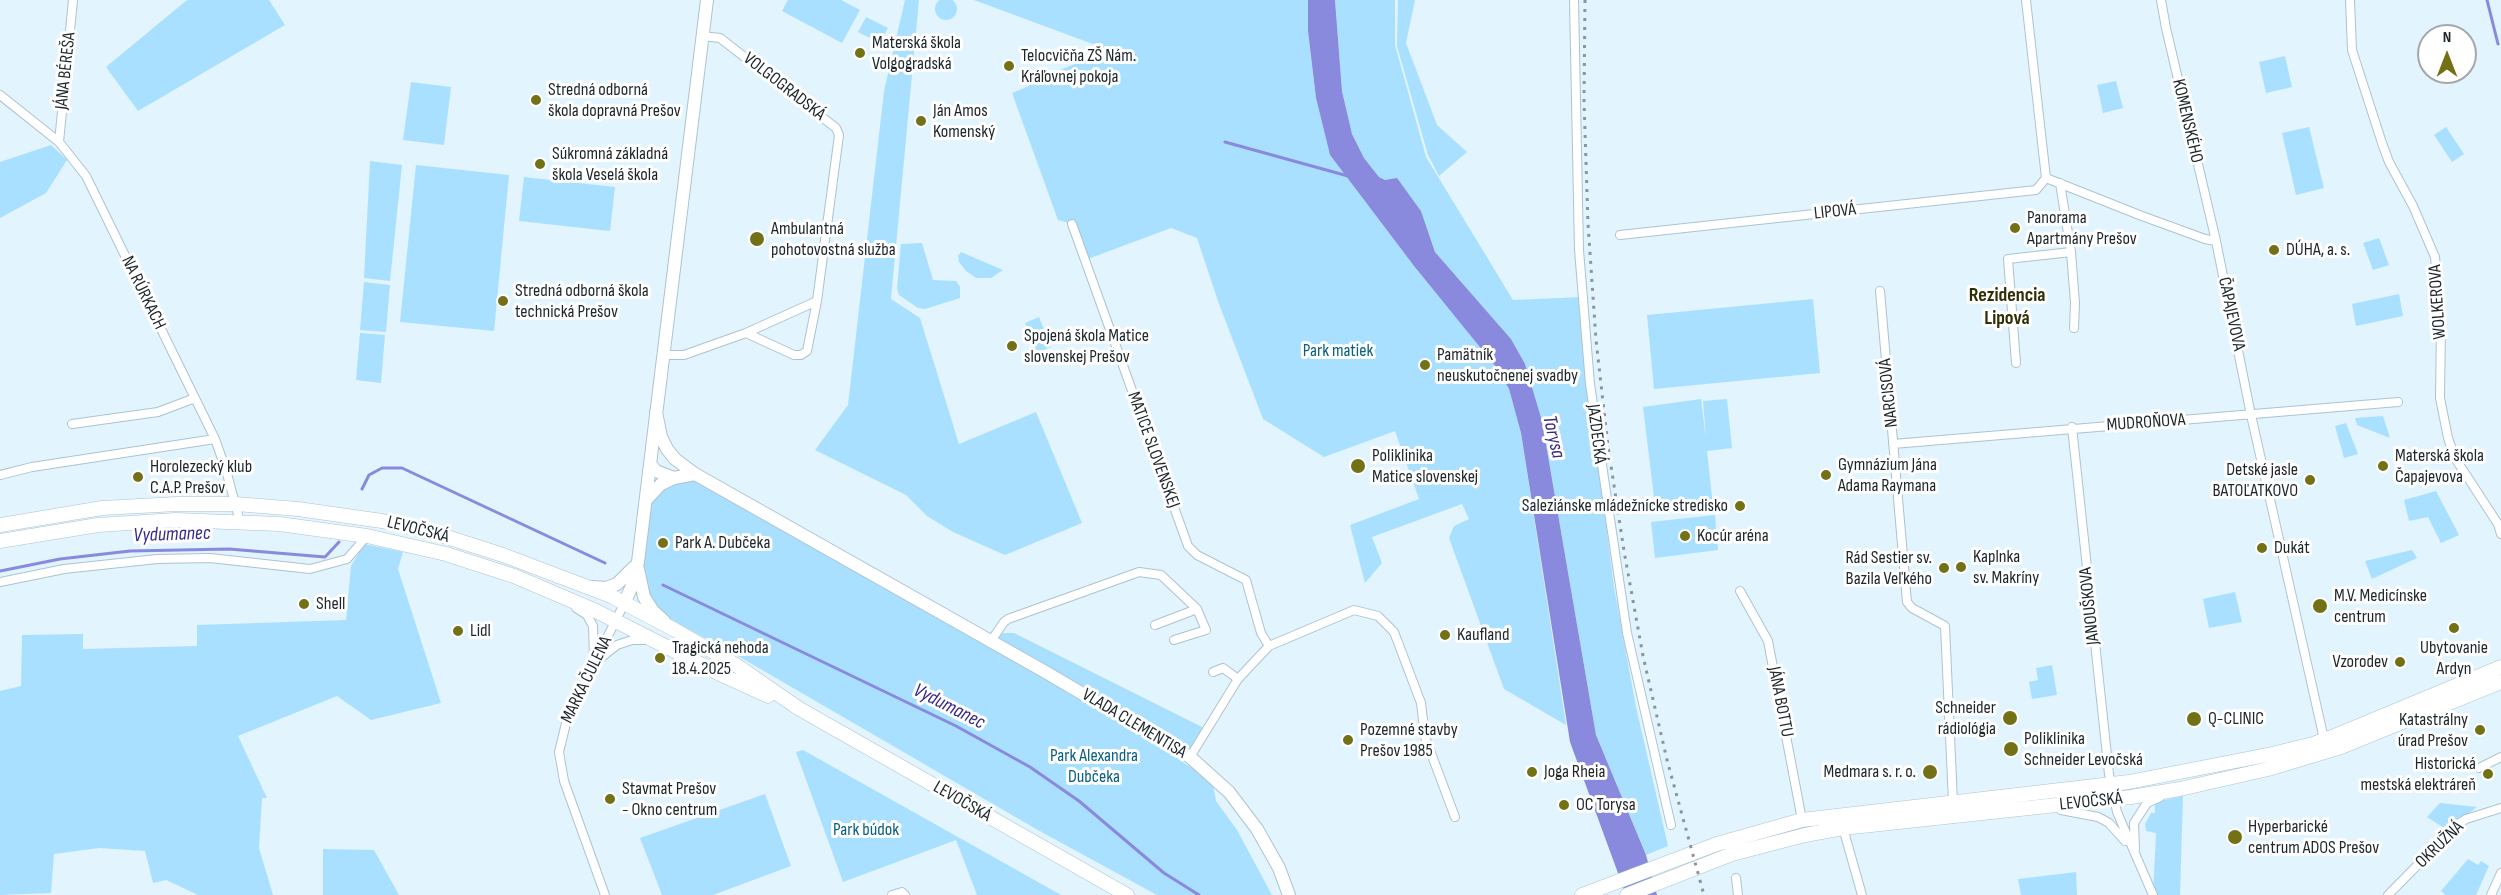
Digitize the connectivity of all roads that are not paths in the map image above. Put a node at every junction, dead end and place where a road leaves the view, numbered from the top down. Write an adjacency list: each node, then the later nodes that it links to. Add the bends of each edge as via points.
1 (73, 0): 9 (street, JÁNA BÉREŠA)
2 (707, 0): 7 (street)
3 (1574, 0): 74 (street, JAZDECKÁ, via 1580,250 1590,384 1627,633)
4 (2026, 0): 10 (street)
5 (2161, 0): 14 (street, KOMENSKÉHO)
6 (2350, 0): 39 (street, WOLKEROVA, via 2352,50 2382,143 2435,257 2441,326 2440,398 2448,438 2455,458)
7 (702, 36): 17 (street, VOLGOGRADSKÁ, via 720,38 836,128 840,139); 20 (street)
8 (0, 95): 9 (street, NA RÚRKACH)
9 (59, 142): 22 (street, NA RÚRKACH, via 86,176)
10 (2046, 178): 11 (street); 13 (street, LIPOVÁ, via 2036,190)
11 (2060, 183): 14 (street); 15 (street)
12 (1072, 224): 55 (street, MATICE SLOVENSKEJ, via 1188,546 1197,555 1246,580 1261,633)
13 (1620, 235)
14 (2216, 241): 25 (street, ČAPAJEVOVA)
15 (2071, 252): 18 (street); 21 (street, via 2008,259)
16 (1880, 291): 29 (street, NARCISOVÁ)
17 (817, 301): 19 (street); 19 (street, VOLGOGRADSKÁ, via 810,342 801,355)
18 (2074, 328)
19 (746, 333): 20 (street, via 680,357)
20 (663, 355): 24 (street)
21 (2016, 363)
22 (195, 398): 26 (street, via 158,412); 28 (street, NA RÚRKACH)
23 (2398, 402): 25 (street, MUDROŇOVA)
24 (656, 412): 30 (street, VLADA CLEMENTISA, via 661,437); 31 (street)
25 (2251, 416): 27 (street, MUDROŇOVA); 62 (street, ČAPAJEVOVA)
26 (72, 424)
27 (2072, 428): 29 (street, MUDROŇOVA); 66 (street, JANOUŠKOVA)
28 (215, 439): 33 (street, via 32,466); 36 (street, NA RÚRKACH)
29 (1893, 444): 69 (street, NARCISOVÁ, via 1907,602 1945,626)
30 (675, 459): 31 (street, via 657,459); 32 (street, VLADA CLEMENTISA)
31 (650, 464): 34 (street, via 656,471); 35 (street)
32 (695, 474): 34 (street); 54 (street, VLADA CLEMENTISA)
33 (0, 475)
34 (674, 478): 35 (street, via 653,491)
35 (646, 501): 42 (street)
36 (236, 504): 37 (street, NA RÚRKACH); 38 (main road, LEVOČSKÁ, via 102,508); 45 (main road, LEVOČSKÁ, via 329,513 406,526 503,555)
37 (240, 522): 40 (main road, LEVOČSKÁ); 41 (main road, LEVOČSKÁ, via 125,523)
38 (0, 525)
39 (2501, 534)
40 (367, 536): 43 (street, LEVOČSKÁ, via 347,559 310,568 210,558 156,559 64,568); 44 (main road, LEVOČSKÁ, via 470,561)
41 (0, 541)
42 (638, 562): 45 (street, via 618,584); 47 (street); 51 (street, via 644,597 652,611)
43 (0, 582)
44 (527, 582): 49 (main road, LEVOČSKÁ); 56 (street, via 587,615 595,632)
45 (588, 587): 47 (main road, LEVOČSKÁ)
46 (1740, 591): 73 (street, JÁNA BOTTU, via 1768,641)
47 (624, 603): 49 (street, MARKA ČULENA); 51 (main road, LEVOČSKÁ)
48 (1197, 609): 50 (street); 52 (street, via 1206,630); 54 (street, via 1161,575 1138,572 1008,619)
49 (615, 620): 53 (main road, LEVOČSKÁ); 56 (street, MARKA ČULENA)
50 (1155, 625)
51 (675, 630): 61 (main road, LEVOČSKÁ, via 736,665)
52 (1174, 640)
53 (657, 641): 56 (street, via 622,643); 61 (main road, LEVOČSKÁ)
54 (991, 641): 63 (street, VLADA CLEMENTISA)
55 (1269, 646): 59 (street); 72 (street, via 1354,610 1378,616 1394,632 1421,703 1425,737)
56 (594, 663): 80 (street, MARKA ČULENA, via 566,721 559,752 564,781)
57 (2501, 667): 62 (main road, LEVOČSKÁ)
58 (1213, 672): 59 (street, via 1223,668)
59 (1238, 679): 63 (street)
60 (2501, 682): 67 (main road, LEVOČSKÁ, via 2316,756)
61 (798, 708): 83 (main road, LEVOČSKÁ)
62 (2325, 739): 66 (main road, LEVOČSKÁ, via 2215,766)
63 (1190, 757): 79 (street, VLADA CLEMENTISA, via 1228,792 1257,829)
64 (2501, 757): 65 (street)
65 (2479, 768)
66 (2111, 784): 68 (street, JANOUŠKOVA); 69 (main road, LEVOČSKÁ)
67 (2180, 789): 68 (main road, LEVOČSKÁ); 76 (street, via 2147,803 2139,812 2133,837)
68 (2115, 799): 71 (main road, LEVOČSKÁ); 76 (street, JANOUŠKOVA)
69 (1953, 802): 73 (main road, LEVOČSKÁ)
70 (2501, 808): 89 (street, OKRUŽNÁ, via 2458,824)
71 (2024, 809): 75 (main road, LEVOČSKÁ); 76 (street, via 2073,810 2098,817 2122,836)
72 (1455, 817)
73 (1802, 820): 84 (main road, LEVOČSKÁ, via 1717,844)
74 (1671, 825)
75 (1842, 828): 85 (main road, LEVOČSKÁ, via 1732,854); 87 (street)
76 (2138, 865): 88 (street)
77 (2501, 873): 90 (street)
78 (1736, 878): 86 (street)
79 (1289, 894)
80 (605, 895)
81 (892, 895): 82 (street)
82 (905, 895)
83 (1127, 895)
84 (1582, 895)
85 (1627, 895)
86 (1738, 895)
87 (1863, 895)
88 (2152, 895)
89 (2388, 895)
90 (2491, 895)

